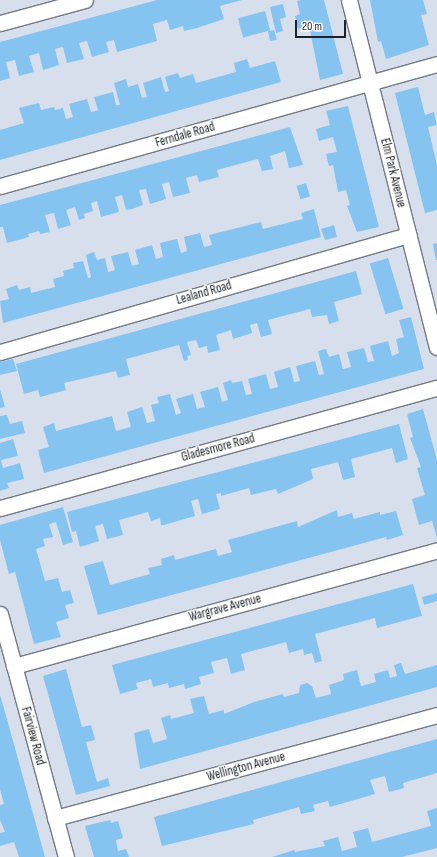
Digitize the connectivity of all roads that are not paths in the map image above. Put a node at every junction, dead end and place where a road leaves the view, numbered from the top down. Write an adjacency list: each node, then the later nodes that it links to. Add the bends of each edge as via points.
1 (85, 0): 3 (street)
2 (349, 0): 5 (street, Elm Park Avenue)
3 (0, 23)
4 (437, 64): 5 (street, Ferndale Road)
5 (370, 83): 6 (street, Ferndale Road); 7 (street, Elm Park Avenue)
6 (0, 186)
7 (409, 235): 8 (street, Elm Park Avenue); 9 (street, Lealand Road)
8 (437, 347)
9 (0, 352)
10 (437, 388): 11 (street, Gladesmore Road)
11 (0, 508)
12 (437, 550): 14 (street, Wargrave Avenue)
13 (0, 614): 14 (street, Fairview Road)
14 (9, 662): 16 (street, Fairview Road)
15 (437, 715): 16 (street, Wellington Avenue)
16 (55, 818): 17 (street, Fairview Road)
17 (66, 857)

